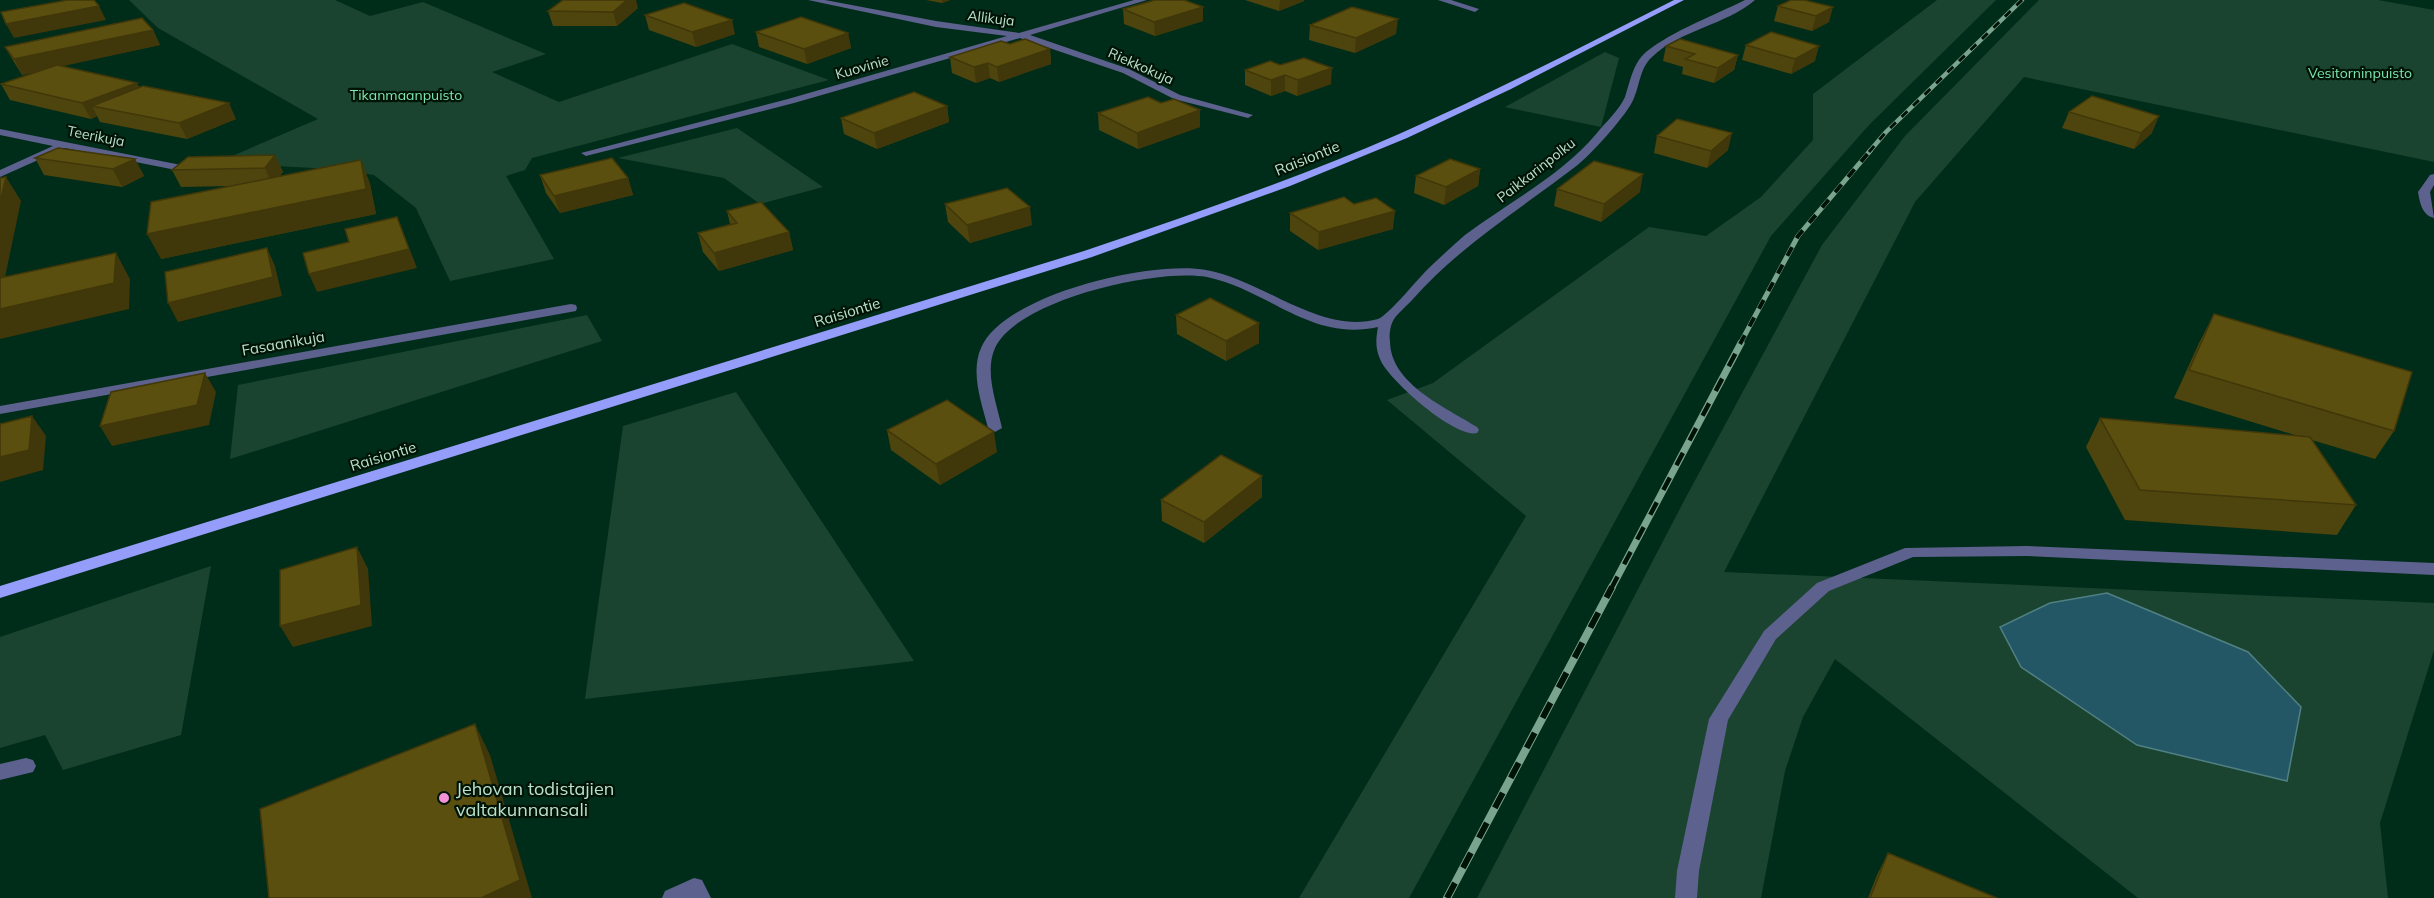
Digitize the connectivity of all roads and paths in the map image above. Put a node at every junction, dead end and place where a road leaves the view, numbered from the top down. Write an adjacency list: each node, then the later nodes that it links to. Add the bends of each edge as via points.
1 (812, 0): 7 (street, Allikuja)
2 (1143, 0): 7 (street, Kuovinie)
3 (1442, 0): 6 (street)
4 (1680, 0): 22 (main road, Raisiontie, via 1405,135 1276,189 1077,258)
5 (1751, 0): 17 (street, Paikkarinpolku, via 1647,56 1633,80 1629,99 1574,163 1468,239)
6 (1475, 9)
7 (1024, 36): 8 (street, Riekkokuja, via 1126,71 1177,97); 11 (street, Kuovinie, via 790,102)
8 (1248, 115)
9 (0, 132): 10 (street, Teerikuja)
10 (63, 145): 12 (street, Teerikuja); 13 (street)
11 (586, 153)
12 (186, 169)
13 (0, 174)
14 (2434, 177): 15 (street, via 2424,192 2427,207)
15 (2434, 215)
16 (571, 308): 18 (street, Fasaanikuja)
17 (1386, 321): 19 (street, via 1341,326 1238,281 1207,273 1172,271 1071,294 1025,311 1001,328 988,347 984,375); 20 (street, via 1383,346 1394,372 1421,398)
18 (0, 410)
19 (995, 428)
20 (1472, 430)
21 (2434, 569): 27 (street, via 2027,551 1911,552 1823,587 1770,635 1719,719)
22 (0, 592)
23 (26, 766): 24 (street)
24 (0, 772)
25 (673, 898): 26 (street, via 694,887)
26 (700, 898)
27 (1686, 898)

